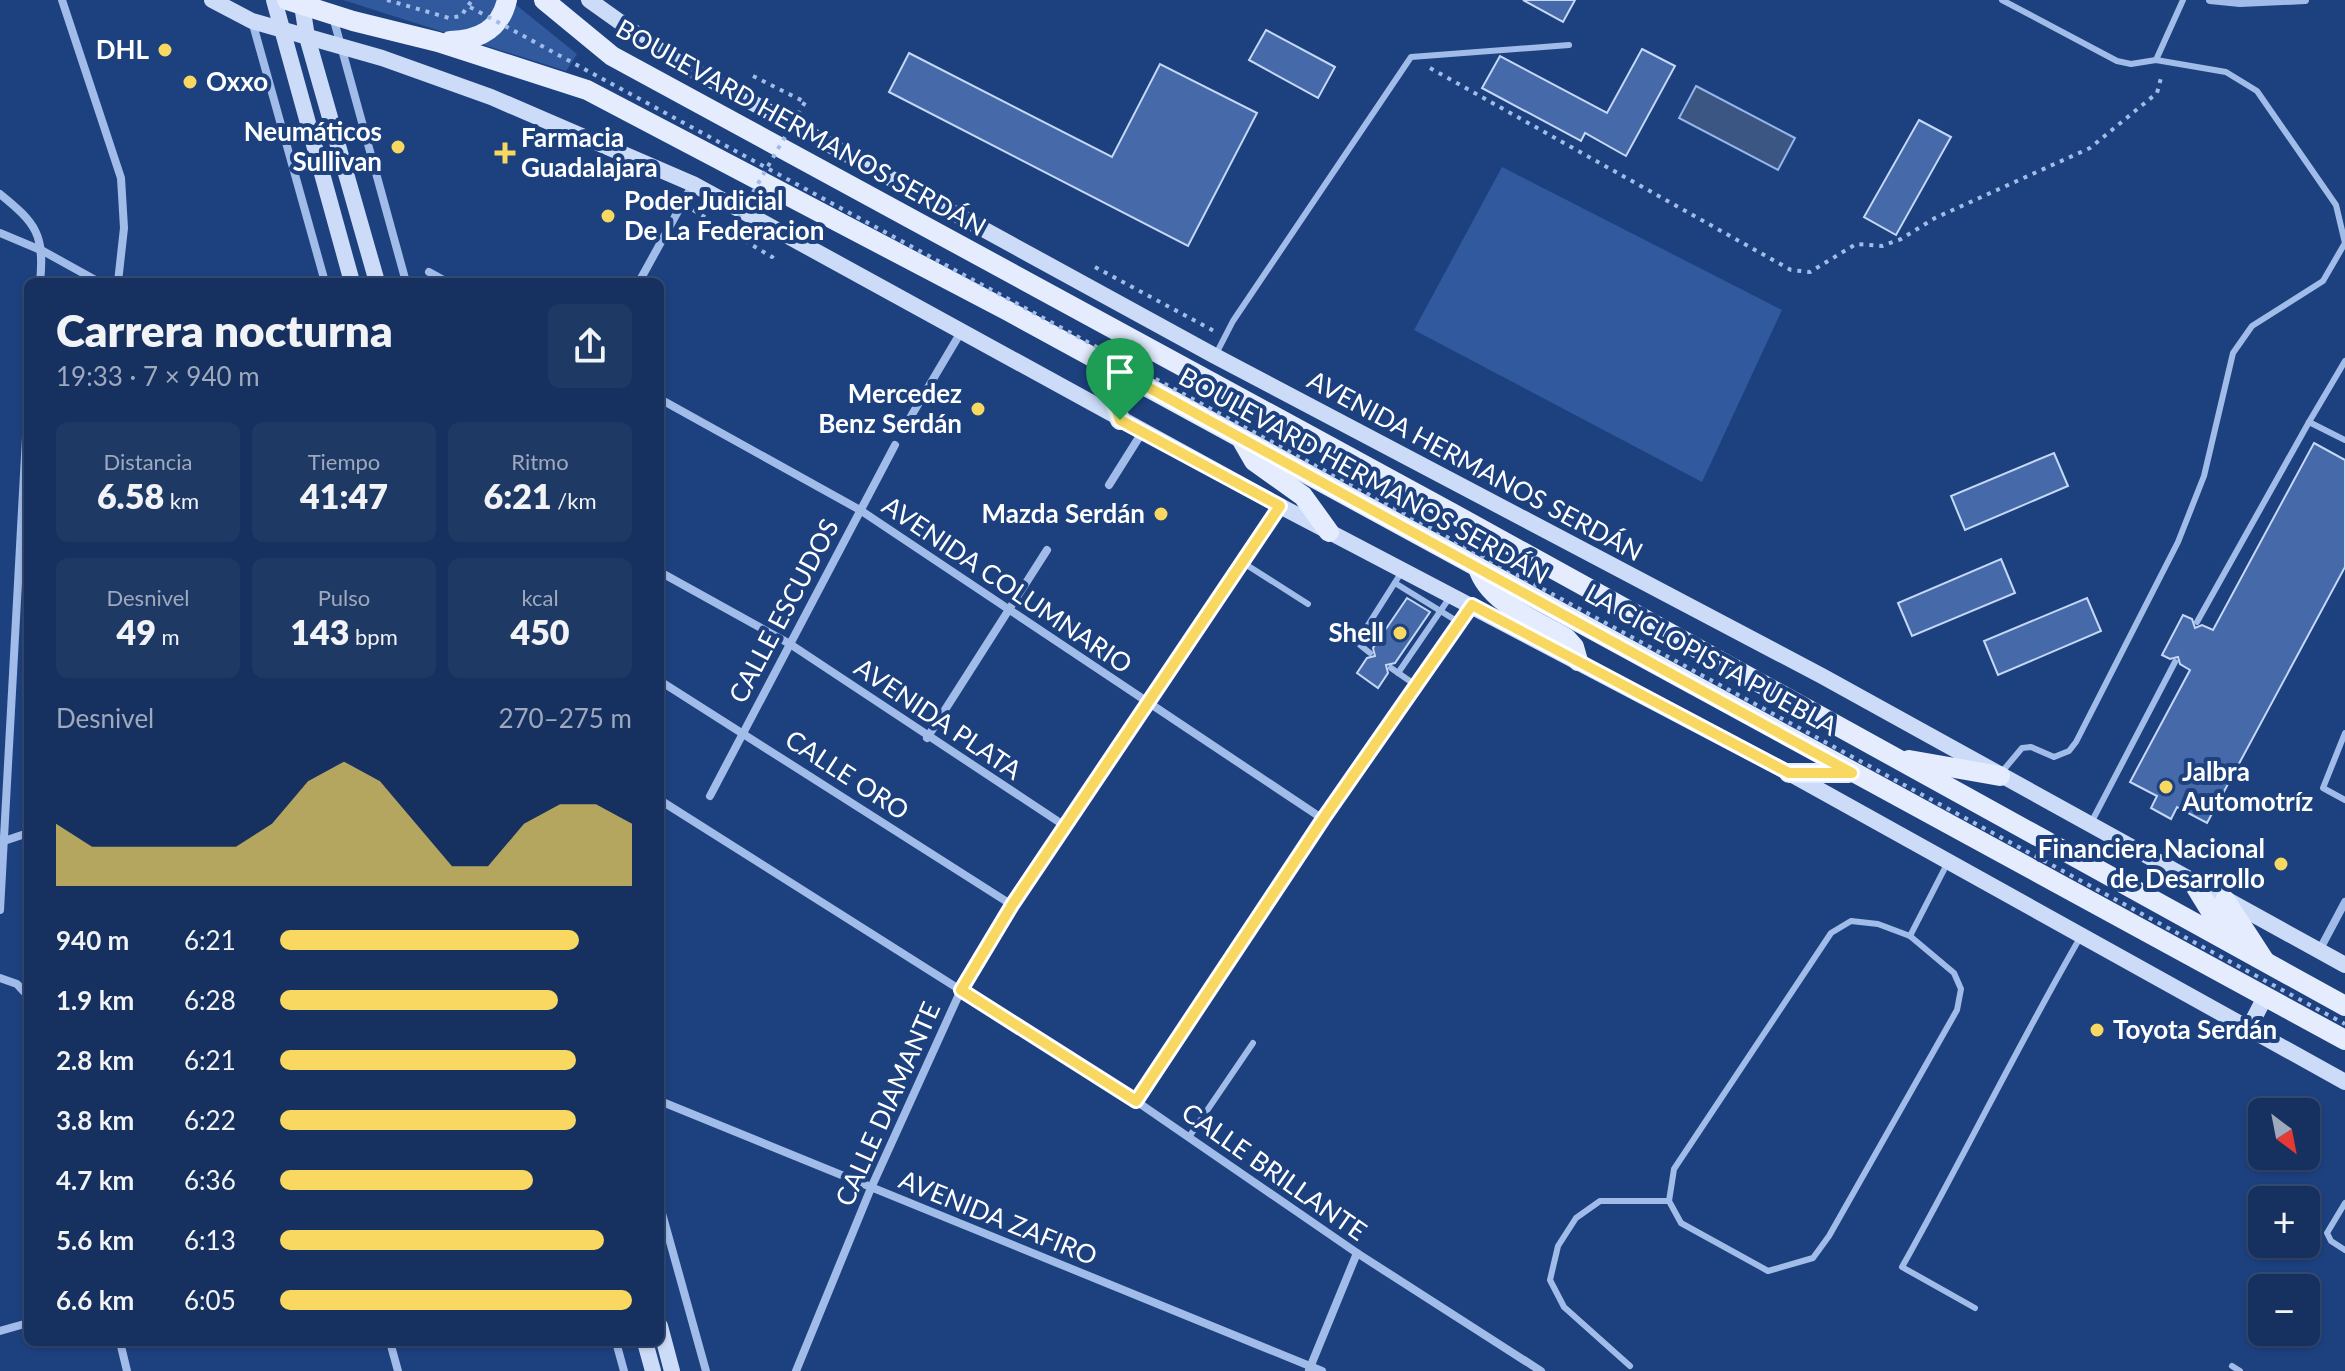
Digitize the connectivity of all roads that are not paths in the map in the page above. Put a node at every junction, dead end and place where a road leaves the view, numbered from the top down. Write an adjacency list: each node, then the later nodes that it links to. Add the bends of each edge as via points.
1 (62, 0): 27 (street, via 121,178 124,228)
2 (212, 0): 13 (main road)
3 (274, 0): 14 (main road)
4 (507, 0): 16 (main road, via 499,20 484,35)
5 (544, 0): 75 (main road, BOULEVARD HERMANOS SERDÁN, via 612,56)
6 (589, 0): 35 (main road, AVENIDA HERMANOS SERDÁN, via 669,57)
7 (2002, 0): 19 (lane, via 2117,61)
8 (2183, 0): 19 (lane)
9 (2210, 0): 10 (street)
10 (2305, 0)
11 (295, 2): 12 (main road, BOULEVARD HERMANOS SERDÁN); 15 (main road)
12 (332, 14): 16 (main road, BOULEVARD HERMANOS SERDÁN); 18 (street)
13 (252, 21): 14 (main road); 28 (street)
14 (282, 31): 15 (main road); 29 (main road)
15 (307, 37): 18 (main road); 30 (main road)
16 (438, 42): 37 (main road, BOULEVARD HERMANOS SERDÁN, via 587,90)
17 (1569, 45): 35 (lane, via 1411,57 1233,321)
18 (341, 46): 20 (main road, via 491,97); 31 (street)
19 (2156, 60): 78 (lane, via 2226,72 2257,91 2336,205 2345,243 2323,281 2252,326 2233,353 2204,476 2178,542 2076,742 2054,757 2022,748)
20 (693, 184): 33 (street); 34 (main road)
21 (0, 194): 23 (street, via 22,211 39,234)
22 (0, 233): 23 (street)
23 (43, 251): 25 (street); 26 (street)
24 (429, 272): 32 (street)
25 (40, 278)
26 (92, 278)
27 (118, 278)
28 (324, 278)
29 (351, 278)
30 (376, 278)
31 (405, 278)
32 (440, 278)
33 (641, 278)
34 (961, 332): 39 (main road); 41 (street)
35 (1215, 356): 78 (main road, AVENIDA HERMANOS SERDÁN, via 1822,676)
36 (2345, 361): 40 (lane)
37 (1102, 362): 39 (main road); 43 (main road, BOULEVARD HERMANOS SERDÁN)
38 (664, 401): 49 (street, AVENIDA COLUMNARIO)
39 (1120, 420): 42 (main road)
40 (2309, 422): 44 (lane); 61 (lane)
41 (904, 428)
42 (1143, 431): 47 (street); 48 (main road)
43 (1241, 439): 50 (main road, via 1254,461 1303,496); 53 (main road, BOULEVARD HERMANOS SERDÁN)
44 (2345, 440)
45 (895, 445): 49 (street, CALLE ESCUDOS)
46 (24, 474): 86 (street)
47 (1109, 485)
48 (1280, 506): 50 (main road); 52 (street, CALLE DIAMANTE)
49 (860, 510): 59 (street, AVENIDA COLUMNARIO); 63 (street, CALLE ESCUDOS)
50 (1329, 532): 55 (main road)
51 (1047, 550): 59 (street)
52 (1242, 562): 57 (lane); 71 (street, CALLE DIAMANTE)
53 (1478, 568): 65 (main road, via 1493,594 1566,638); 77 (main road, BOULEVARD HERMANOS SERDÁN)
54 (664, 574): 63 (street, AVENIDA PLATA)
55 (1399, 576): 56 (main road); 60 (lane); 64 (lane, via 1359,640)
56 (1452, 594): 58 (main road); 60 (lane)
57 (1308, 604)
58 (1472, 605): 62 (street); 65 (main road)
59 (1010, 610): 71 (street, AVENIDA COLUMNARIO); 74 (street)
60 (1440, 612): 62 (lane); 68 (lane)
61 (2197, 622)
62 (1460, 623): 70 (street)
63 (790, 644): 72 (street, CALLE ESCUDOS); 74 (street, AVENIDA PLATA)
64 (1370, 653)
65 (1578, 661): 76 (main road)
66 (2175, 662): 83 (lane)
67 (1391, 668): 68 (lane)
68 (1398, 673): 70 (lane)
69 (664, 683): 72 (street, CALLE ORO)
70 (1417, 686): 82 (street)
71 (1148, 702): 82 (street, AVENIDA COLUMNARIO); 84 (street, CALLE DIAMANTE)
72 (742, 731): 79 (street, CALLE ESCUDOS); 91 (street, CALLE ORO)
73 (2345, 733): 80 (lane, via 2323,788)
74 (927, 738): 84 (street, AVENIDA PLATA)
75 (1894, 758): 78 (main road); 95 (main road, BOULEVARD HERMANOS SERDÁN)
76 (1789, 773): 77 (main road); 87 (main road)
77 (1852, 773): 102 (main road, BOULEVARD HERMANOS SERDÁN)
78 (2000, 776): 83 (main road, AVENIDA HERMANOS SERDÁN)
79 (710, 796)
80 (2345, 800)
81 (664, 803): 100 (street, CALLE BRILLANTE)
82 (1323, 819): 108 (street)
83 (2089, 825): 88 (main road, AVENIDA HERMANOS SERDÁN)
84 (1065, 826): 91 (street, CALLE DIAMANTE)
85 (24, 834): 86 (street)
86 (4, 841): 92 (street)
87 (1948, 862): 93 (lane); 94 (main road)
88 (2194, 884): 89 (main road, AVENIDA HERMANOS SERDÁN); 95 (main road)
89 (2225, 900): 96 (main road, AVENIDA HERMANOS SERDÁN); 97 (main road)
90 (2345, 902): 96 (street)
91 (1012, 905): 100 (street, CALLE DIAMANTE)
92 (0, 910)
93 (1910, 936): 112 (lane, via 1851,921 1831,933 1674,1169); 112 (lane, via 1954,973 1961,989 1957,1010 1813,1258 1768,1271 1681,1223)
94 (2081, 936): 104 (main road); 117 (lane, via 1902,1267)
95 (2231, 944): 97 (main road, BOULEVARD HERMANOS SERDÁN)
96 (2319, 951): 98 (main road, AVENIDA HERMANOS SERDÁN)
97 (2266, 963): 103 (main road, BOULEVARD HERMANOS SERDÁN)
98 (2345, 965)
99 (0, 978): 101 (street)
100 (961, 990): 108 (street, CALLE BRILLANTE); 111 (street, CALLE DIAMANTE)
101 (24, 992)
102 (2265, 997): 104 (main road); 105 (main road, BOULEVARD HERMANOS SERDÁN)
103 (2345, 1006)
104 (2249, 1028): 107 (main road)
105 (2345, 1040)
106 (1253, 1043): 110 (lane)
107 (2345, 1082)
108 (1136, 1101): 110 (street, CALLE BRILLANTE)
109 (664, 1103): 111 (street, AVENIDA ZAFIRO)
110 (1189, 1137): 116 (street, CALLE BRILLANTE)
111 (871, 1188): 127 (street, AVENIDA ZAFIRO); 134 (street, CALLE DIAMANTE)
112 (1669, 1201): 125 (lane, via 1600,1201 1576,1218 1558,1246 1550,1280 1564,1307)
113 (2345, 1203): 115 (lane, via 2327,1233)
114 (664, 1220): 133 (street)
115 (2345, 1250)
116 (1357, 1253): 127 (street); 136 (street, CALLE BRILLANTE)
117 (1975, 1308)
118 (24, 1324): 119 (street)
119 (0, 1331)
120 (664, 1341): 132 (main road)
121 (121, 1346): 128 (street)
122 (391, 1346): 129 (street)
123 (617, 1346): 130 (street)
124 (646, 1346): 131 (main road)
125 (1630, 1366)
126 (2232, 1366): 137 (lane)
127 (1310, 1369): 135 (street, AVENIDA ZAFIRO)
128 (127, 1371)
129 (398, 1371)
130 (624, 1371)
131 (653, 1371)
132 (672, 1371)
133 (706, 1371)
134 (796, 1371)
135 (1322, 1371)
136 (1541, 1371)
137 (2240, 1371)

